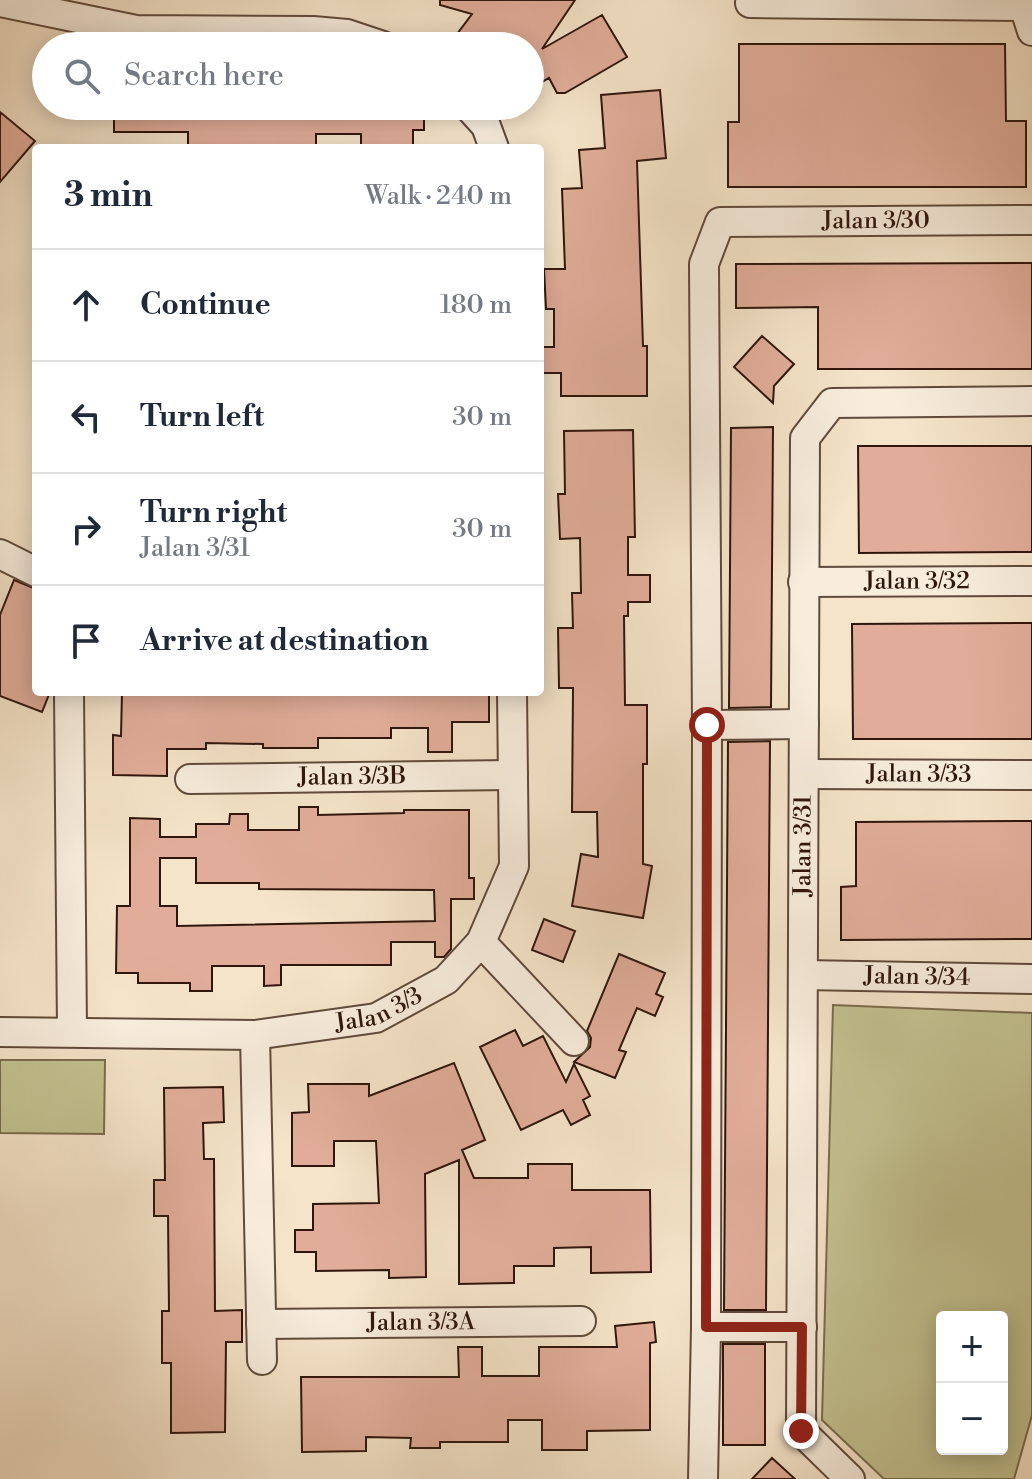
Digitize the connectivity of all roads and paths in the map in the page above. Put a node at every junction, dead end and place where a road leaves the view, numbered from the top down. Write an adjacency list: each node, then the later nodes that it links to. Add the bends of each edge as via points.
1 (750, 3): 3 (street, via 1024,6)
2 (12, 4): 4 (street, via 136,30)
3 (1032, 31)
4 (324, 32)
5 (481, 120): 6 (street)
6 (493, 144)
7 (1032, 220): 16 (street, Jalan 3/30, via 720,222 704,264)
8 (1032, 401): 12 (street, Jalan 3/31, via 832,403 805,438)
9 (0, 554): 10 (street)
10 (32, 570)
11 (1032, 581): 12 (street, Jalan 3/32)
12 (803, 582): 15 (street, Jalan 3/31)
13 (69, 696): 25 (street)
14 (512, 696): 18 (street, Jalan 3/3)
15 (804, 724): 16 (street); 17 (street, Jalan 3/31)
16 (707, 725): 30 (street)
17 (805, 774): 19 (street, Jalan 3/33); 22 (street, Jalan 3/31)
18 (513, 775): 20 (street, Jalan 3/3B); 21 (street, Jalan 3/3, via 514,866)
19 (1032, 775)
20 (190, 779)
21 (481, 942): 26 (street, Jalan 3/3, via 446,980 376,1018); 27 (street)
22 (803, 975): 23 (street, Jalan 3/34); 31 (street, Jalan 3/31)
23 (1032, 979)
24 (0, 1032): 25 (street, Jalan 3/3)
25 (72, 1032): 26 (street, Jalan 3/3)
26 (255, 1035): 29 (street)
27 (574, 1041)
28 (581, 1321): 29 (street, Jalan 3/3A)
29 (261, 1324): 32 (street)
30 (706, 1327): 31 (street); 33 (street)
31 (802, 1327): 34 (street, Jalan 3/31, via 801,1431)
32 (262, 1360)
33 (703, 1479)
34 (850, 1479)

